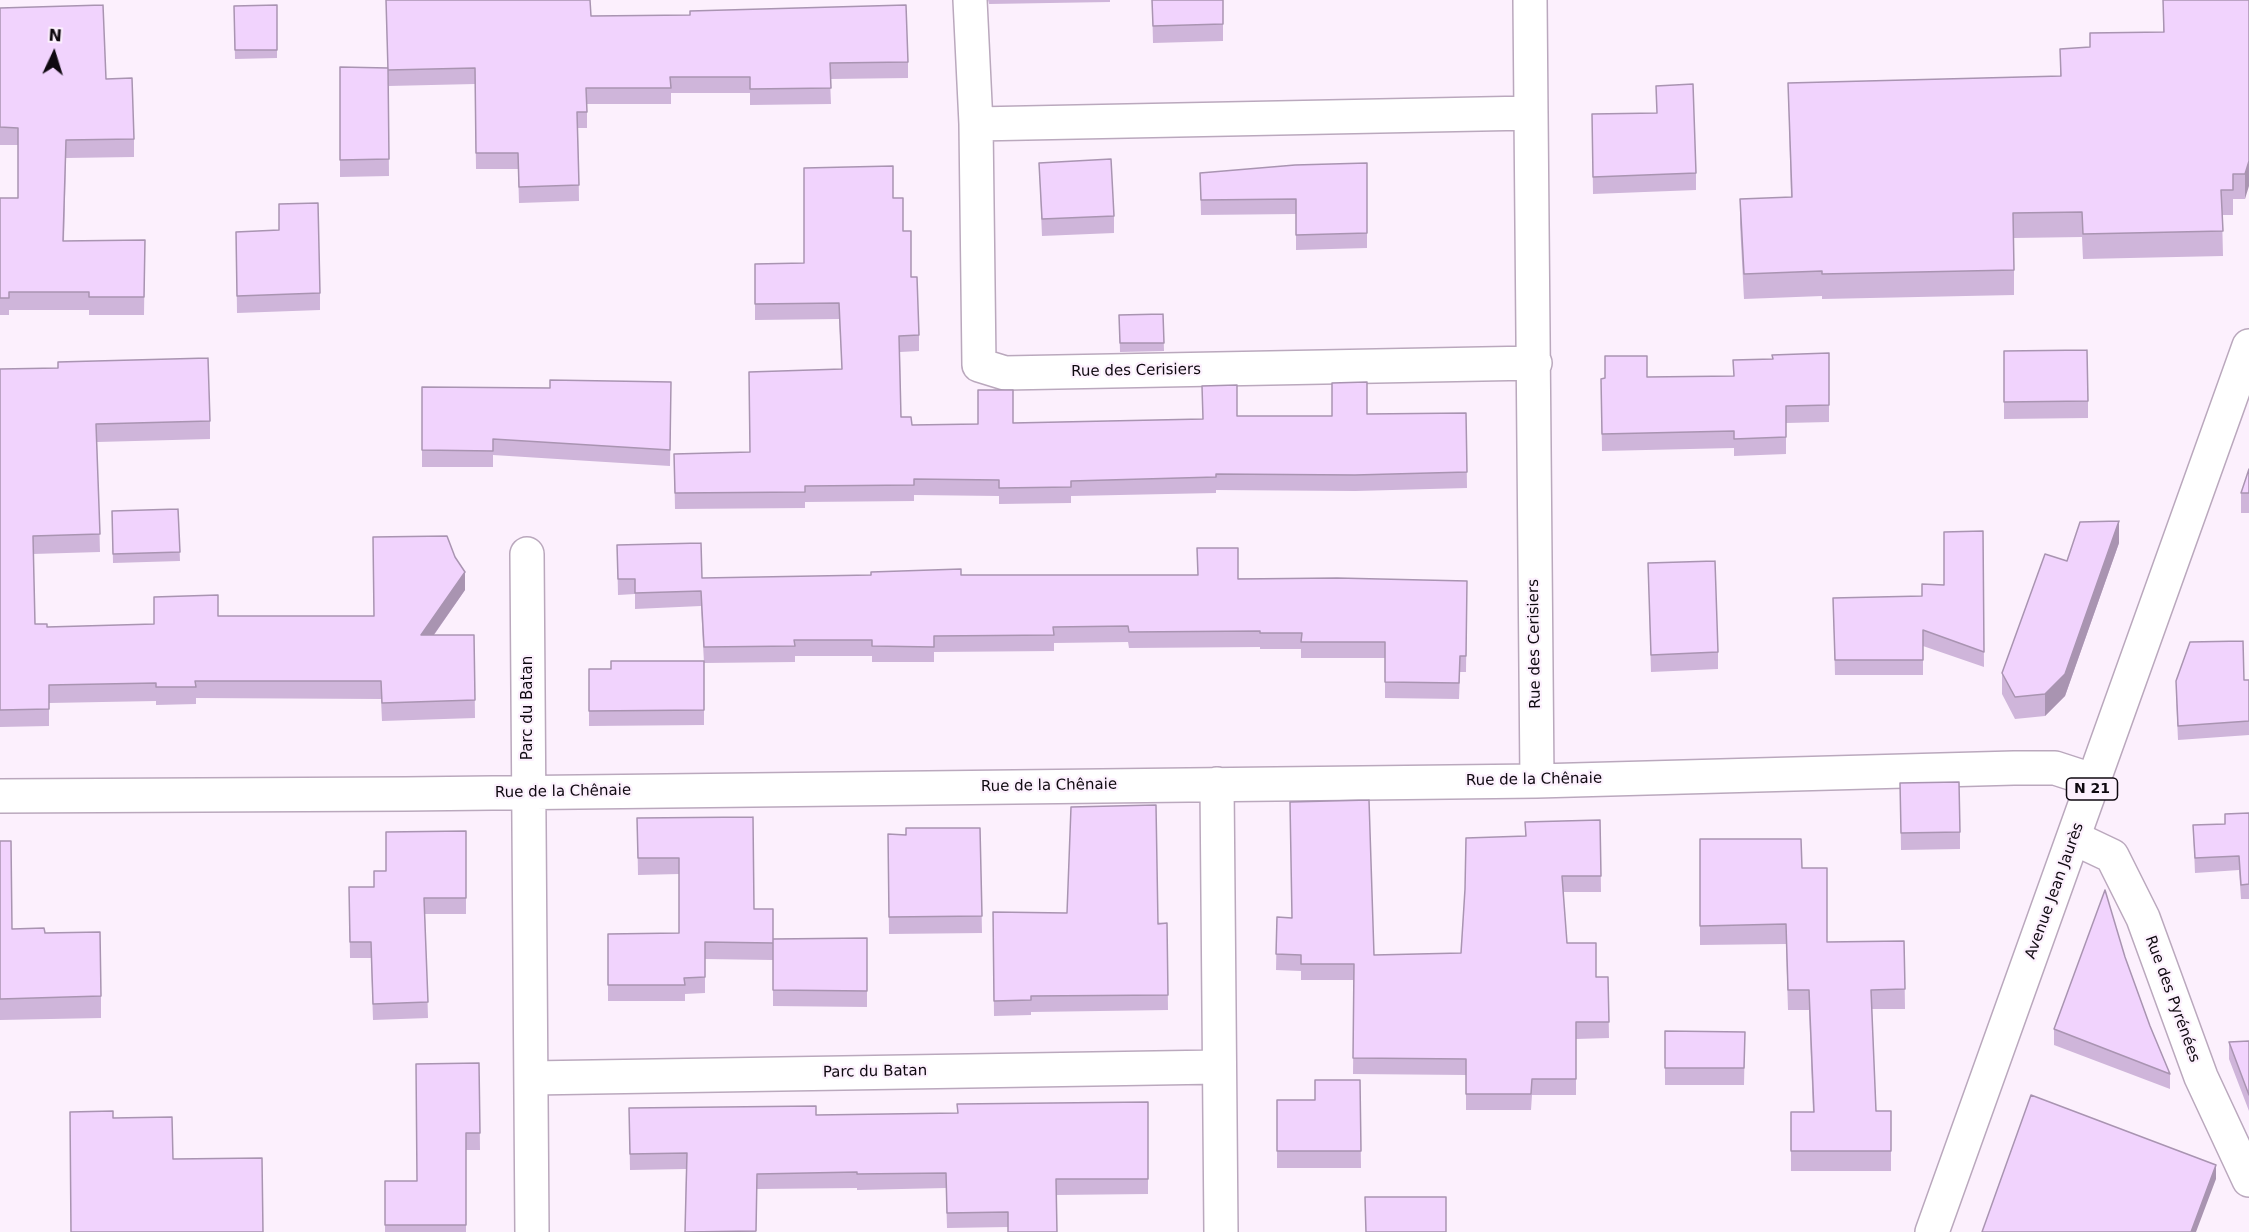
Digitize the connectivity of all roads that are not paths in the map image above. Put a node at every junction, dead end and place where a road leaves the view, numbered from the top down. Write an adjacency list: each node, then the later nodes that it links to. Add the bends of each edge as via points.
1 (970, 0): 4 (street, Rue des Cerisiers)
2 (1530, 0): 3 (street, Rue des Cerisiers)
3 (1531, 113): 4 (street); 6 (street, Rue des Cerisiers)
4 (976, 124): 6 (street, Rue des Cerisiers, via 979,365 1005,373)
5 (2249, 346): 9 (street, Avenue Jean Jaurès / N 21)
6 (1535, 363): 8 (street, Rue des Cerisiers)
7 (527, 554): 11 (street, Parc du Batan)
8 (1537, 781): 9 (street, Rue de la Chênaie, via 2014,768 2055,768); 10 (street, Rue de la Chênaie)
9 (2095, 781): 13 (street, Avenue Jean Jaurès / N 21)
10 (1217, 784): 11 (street, Rue de la Chênaie); 14 (street)
11 (529, 793): 12 (street, Rue de la Chênaie); 15 (street, Parc du Batan)
12 (0, 796)
13 (2074, 838): 16 (street, Rue des Pyrénées, via 2112,856 2144,918 2201,1077); 19 (street, Avenue Jean Jaurès / N 21)
14 (1218, 1067): 15 (street, Parc du Batan); 18 (street)
15 (531, 1078): 17 (street, Parc du Batan)
16 (2249, 1180)
17 (532, 1232)
18 (1221, 1232)
19 (1932, 1232)

